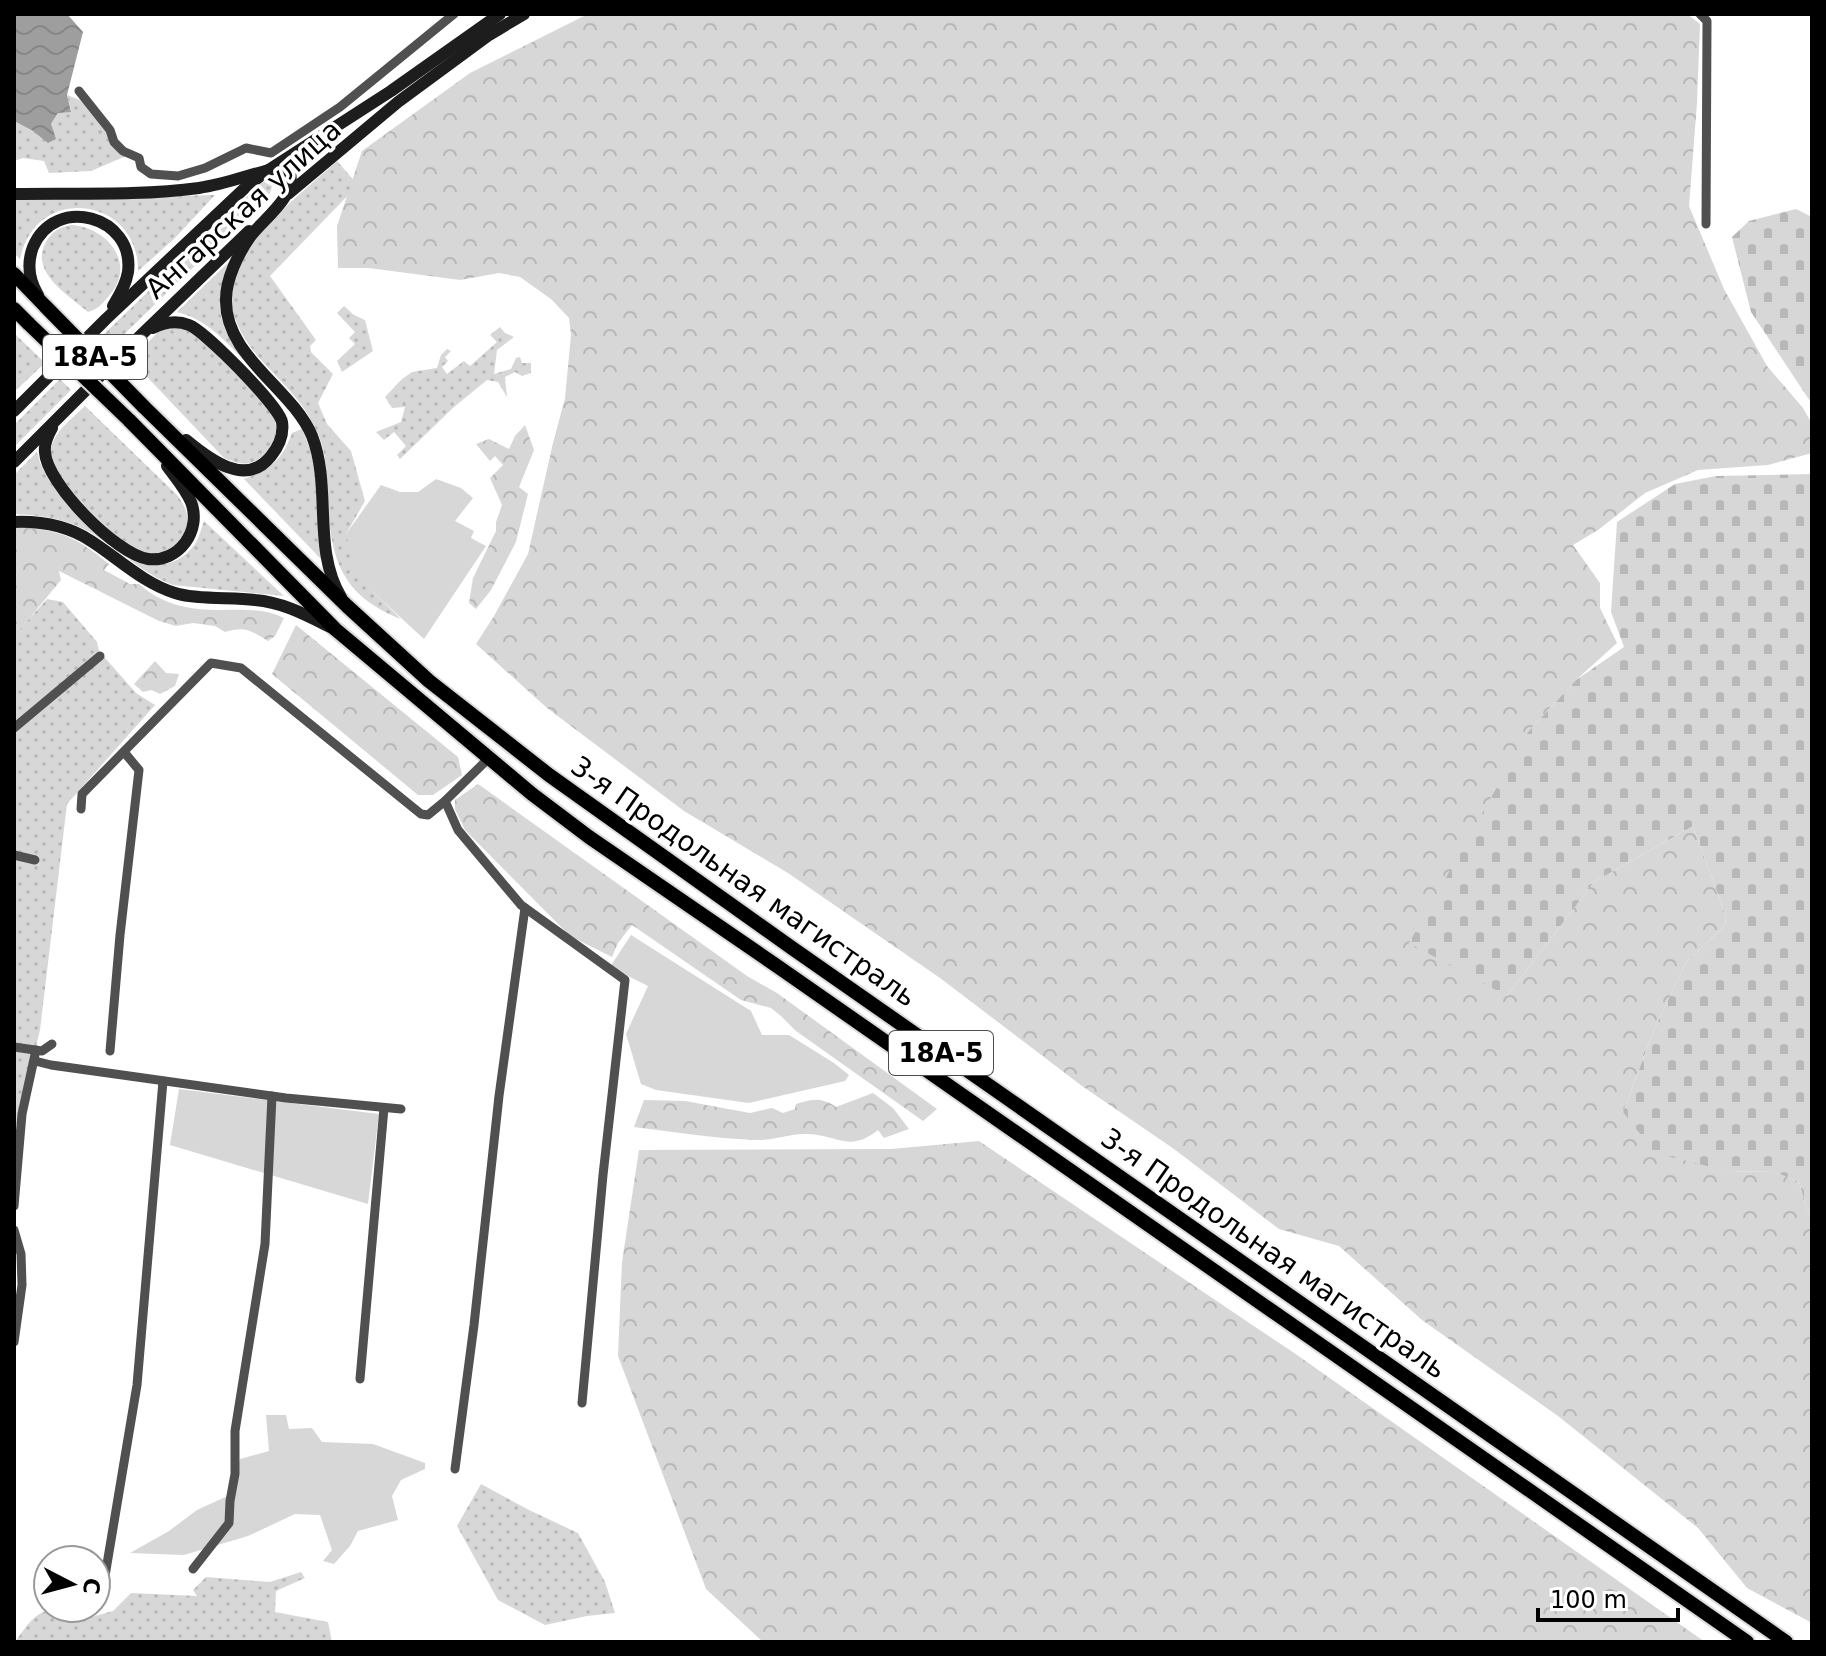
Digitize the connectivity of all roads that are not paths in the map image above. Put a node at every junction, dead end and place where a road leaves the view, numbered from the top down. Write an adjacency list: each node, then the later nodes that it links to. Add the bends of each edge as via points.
1 (454, 14): 5 (street, via 340,107 271,153 246,148 178,176 151,174 141,167 139,158 114,142)
2 (500, 14): 6 (main road, Ангарская улица)
3 (524, 14): 8 (main road, Ангарская улица, via 398,102)
4 (1700, 14): 9 (street, via 1707,21)
5 (79, 91)
6 (267, 171): 7 (main road, via 198,188); 8 (main road, via 290,173); 14 (main road, Ангарская улица)
7 (14, 194)
8 (287, 195): 16 (main road, Ангарская улица); 25 (main road, via 249,239 230,276 227,318 238,341 291,403 312,437 330,566)
9 (1706, 224)
10 (14, 274): 11 (highway, 3-я Продольная магистраль / 18А-5)
11 (46, 307): 14 (main road, via 30,276 35,243 58,221 89,218 115,233 128,257 128,275); 19 (highway, 3-я Продольная магистраль / 18А-5, bridge)
12 (14, 309): 15 (highway, 3-я Продольная магистраль / 18А-5)
13 (14, 317): 15 (main road)
14 (106, 319): 17 (main road, Ангарская улица)
15 (29, 324): 22 (highway, 3-я Продольная магистраль / 18А-5, bridge)
16 (137, 339): 19 (main road, via 173,322 199,330 275,409 282,434 267,462 243,471 231,469 203,454); 21 (main road, Ангарская улица)
17 (29, 397): 18 (main road); 20 (main road, Ангарская улица)
18 (14, 402)
19 (143, 406): 25 (highway, 3-я Продольная магистраль / 18А-5)
20 (14, 411)
21 (60, 416): 22 (main road, via 45,452 59,486 120,547 146,559 169,557 187,541 192,504); 23 (main road, Ангарская улица)
22 (129, 420): 26 (highway, 3-я Продольная магистраль / 18А-5)
23 (14, 462)
24 (14, 522): 26 (main road, via 60,527 88,539 131,571 177,594 259,600 294,609)
25 (347, 606): 54 (highway, 3-я Продольная магистраль / 18А-5, via 429,681 603,814)
26 (335, 629): 30 (highway, 3-я Продольная магистраль / 18А-5)
27 (100, 656): 28 (street)
28 (14, 728)
29 (124, 752): 31 (street, via 211,663 241,668 421,814 428,815); 32 (street, via 82,794); 38 (street, via 139,770)
30 (489, 758): 31 (street); 53 (highway, 3-я Продольная магистраль / 18А-5, via 589,837)
31 (445, 801): 35 (street, via 458,830)
32 (81, 809)
33 (14, 855): 34 (street)
34 (35, 860)
35 (525, 908): 49 (street, via 625,980); 50 (street)
36 (52, 1044): 39 (street)
37 (14, 1047): 39 (street)
38 (110, 1051)
39 (35, 1055): 40 (street, via 51,1065); 44 (street, via 22,1114)
40 (163, 1081): 41 (street); 51 (street, via 137,1385)
41 (272, 1096): 42 (street); 52 (street, via 265,1244 235,1431 229,1523)
42 (384, 1108): 43 (street); 48 (street)
43 (401, 1109)
44 (14, 1206)
45 (14, 1230): 46 (street, via 22,1285)
46 (15, 1326): 47 (street)
47 (14, 1342)
48 (360, 1379)
49 (582, 1403)
50 (455, 1469)
51 (110, 1544)
52 (193, 1569)
53 (1747, 1642)
54 (1786, 1642)

